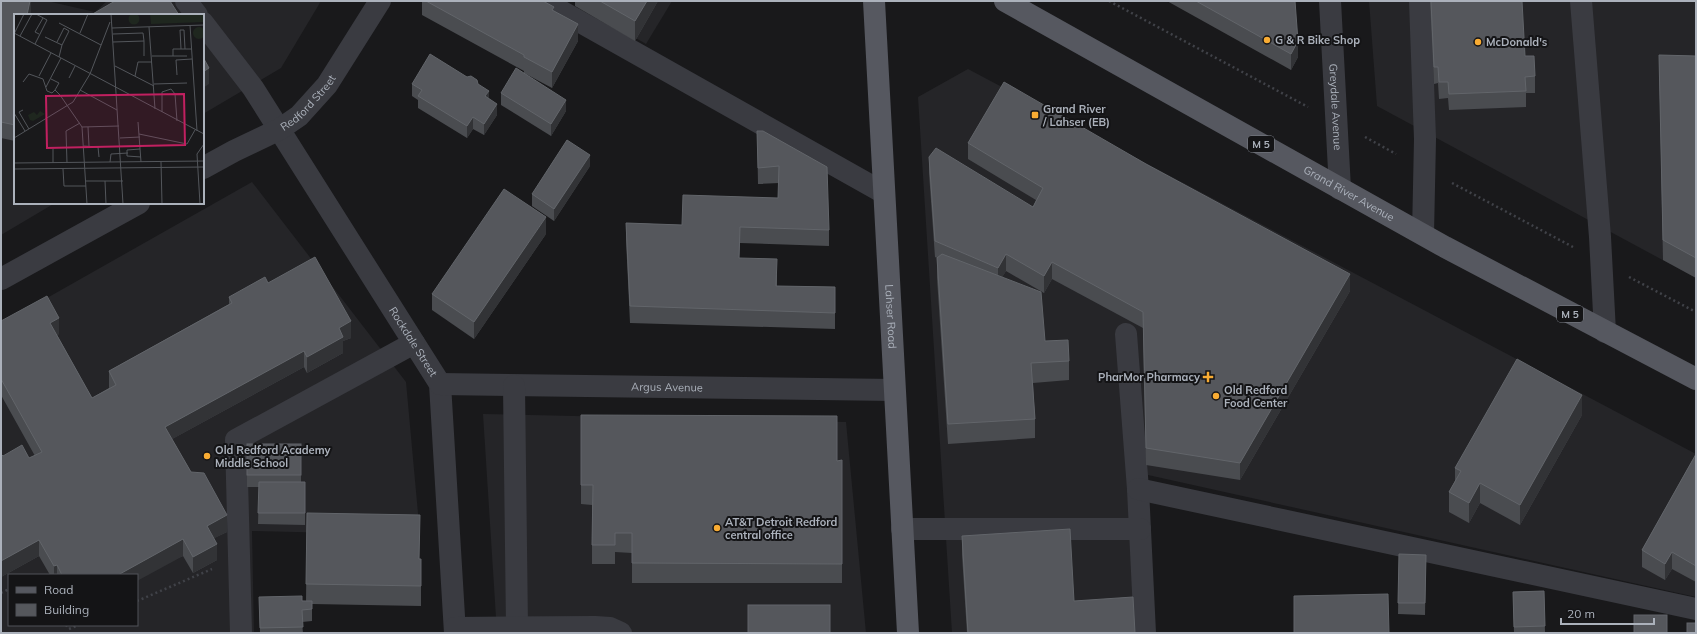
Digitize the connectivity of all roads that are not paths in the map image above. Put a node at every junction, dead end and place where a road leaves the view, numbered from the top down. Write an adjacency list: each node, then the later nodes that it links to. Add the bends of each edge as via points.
1 (186, 1): 9 (street)
2 (380, 1): 11 (street, Redford Street, via 327,86 299,116)
3 (543, 1): 14 (street)
4 (874, 1): 14 (main road, Lahser Road)
5 (1004, 1): 13 (main road, Grand River Avenue / M 5)
6 (1330, 1): 13 (street, Greydale Avenue)
7 (1420, 1): 16 (street, via 1425,139)
8 (1581, 1): 18 (street)
9 (196, 14)
10 (204, 24): 11 (street, Rockdale Street, via 250,84)
11 (280, 129): 12 (street, Redford Street); 20 (street, Rockdale Street)
12 (204, 167)
13 (1340, 189): 16 (main road, Grand River Avenue / M 5)
14 (884, 193): 24 (main road, Lahser Road)
15 (137, 204): 17 (street)
16 (1423, 234): 18 (main road, Grand River Avenue / M 5)
17 (1, 279)
18 (1605, 332): 21 (main road, Grand River Avenue / M 5)
19 (1126, 334): 25 (street)
20 (414, 343): 22 (street, Rockdale Street); 31 (street, via 236,440)
21 (1696, 379)
22 (440, 384): 23 (street, Argus Avenue); 30 (street, Rockdale Street)
23 (514, 386): 24 (street, Argus Avenue); 29 (street)
24 (894, 390): 26 (main road, Lahser Road)
25 (1138, 489): 27 (street); 28 (street)
26 (902, 529): 27 (street); 33 (main road, Lahser Road)
27 (1140, 529): 34 (street)
28 (1696, 609)
29 (517, 627): 30 (street); 32 (street, via 595,627 610,628)
30 (455, 630)
31 (241, 633)
32 (621, 633)
33 (908, 633)
34 (1145, 633)

